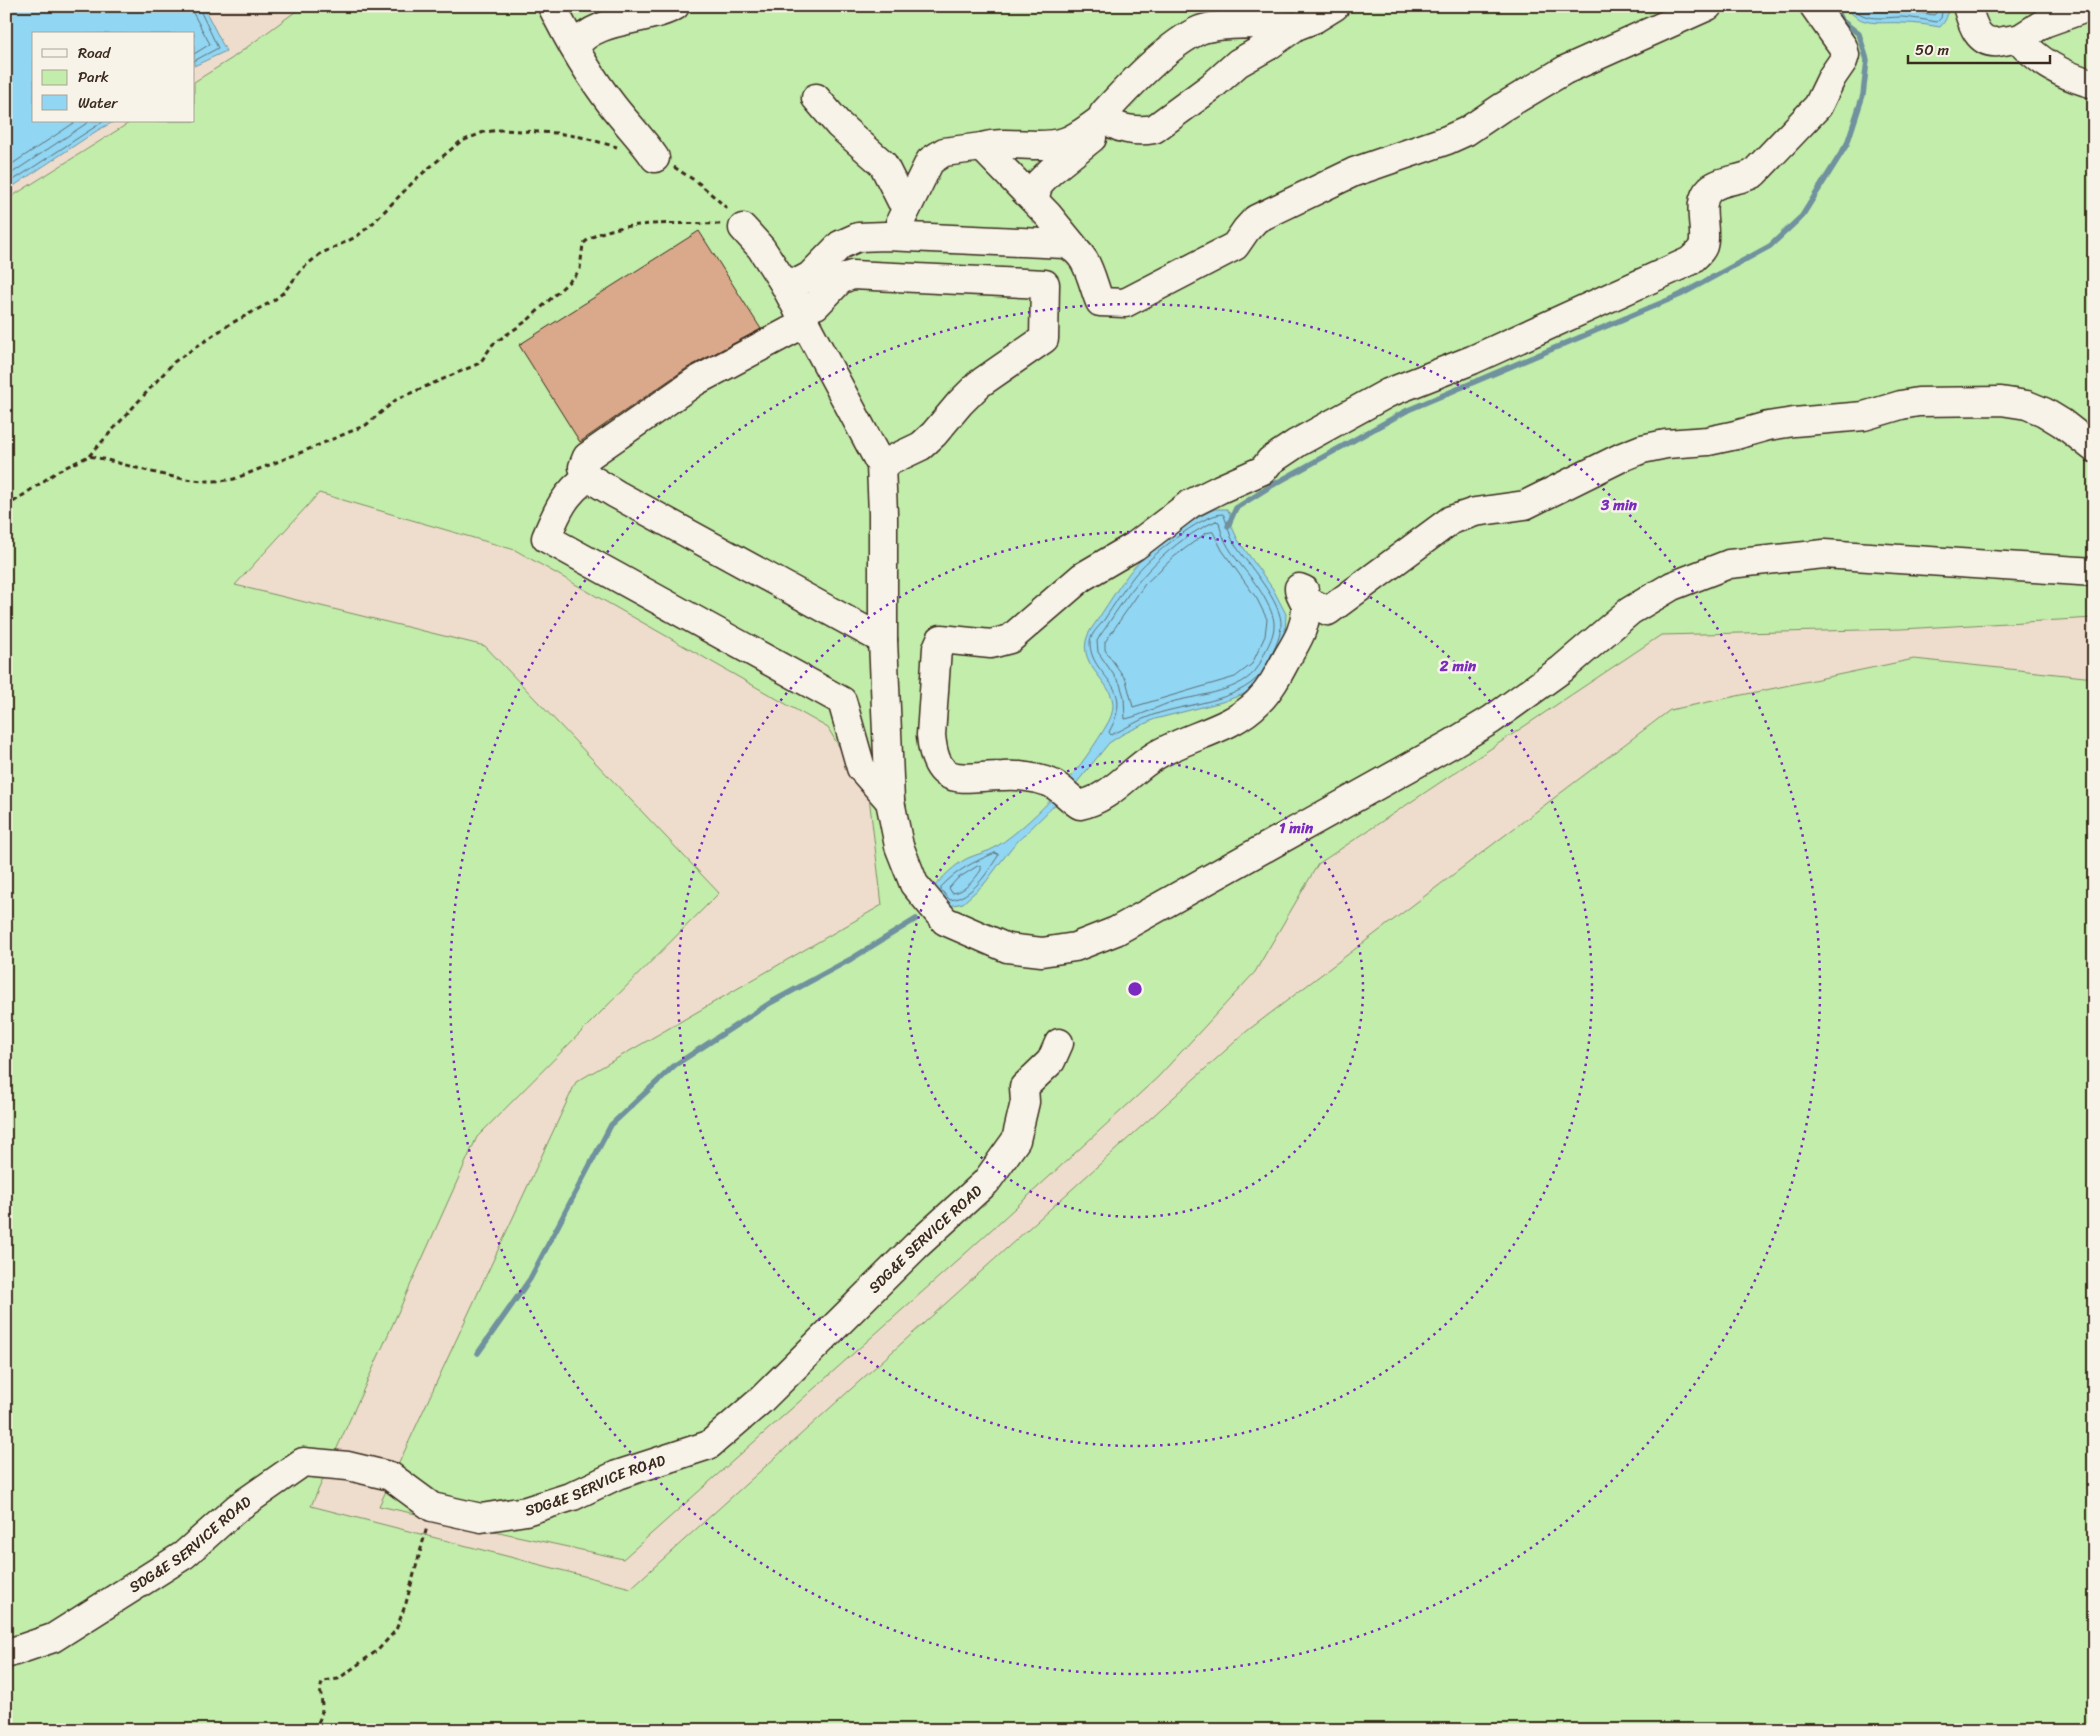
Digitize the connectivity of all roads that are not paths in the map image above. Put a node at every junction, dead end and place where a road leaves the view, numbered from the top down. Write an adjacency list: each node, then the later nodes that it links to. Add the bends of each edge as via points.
1 (552, 6): 10 (lane)
2 (675, 6): 10 (lane, via 665,12 603,26 582,37)
3 (1335, 6): 8 (lane)
4 (1708, 6): 20 (lane, via 1565,70 1467,131 1354,172 1256,219 1236,246 1125,303 1100,302 1091,273)
5 (1814, 6): 23 (lane, via 1843,47 1843,61 1818,106 1754,173 1714,187 1707,193 1703,206 1703,246 1690,261 1472,360 1379,397 1297,443 1270,461 1263,470 1190,504 1135,546 1082,576 1010,639 991,644 941,639 937,648 931,735 936,764 954,777 1016,776 1048,781 1080,805 1095,800 1170,746 1232,721 1258,703 1316,606 1451,520 1475,512 1525,504 1622,457 1650,447 1708,440 1794,422 1864,416 1901,405 1938,401 2001,401 2044,412)
6 (1967, 6): 9 (lane, via 1972,23 1986,41)
7 (2089, 7): 9 (lane, via 2044,23)
8 (1296, 26): 13 (lane, via 1238,63 1154,129 1122,127); 13 (lane, via 1274,24 1202,29 1161,57 1104,113)
9 (2019, 39): 11 (lane, via 2054,69)
10 (574, 47): 15 (lane, via 613,106)
11 (2094, 84)
12 (816, 98): 17 (lane, via 839,125 883,164)
13 (1106, 119): 14 (lane, via 1054,145 994,144); 16 (lane, via 1087,142 1039,183)
14 (982, 147): 16 (lane); 17 (lane, via 954,150 935,157 926,167)
15 (655, 158)
16 (1034, 199): 20 (lane)
17 (907, 207): 19 (lane)
18 (743, 228): 21 (lane)
19 (893, 236): 20 (lane, via 1065,244); 21 (lane, via 858,237 840,245 810,276 797,283)
20 (1075, 248)
21 (782, 280): 22 (lane)
22 (802, 316): 24 (lane); 24 (lane, via 840,280 852,275 1045,284 1044,338 979,384 921,446); 25 (lane, via 696,381 587,457 583,467)
23 (2094, 448)
24 (881, 465): 27 (lane)
25 (588, 477): 27 (lane); 28 (lane, via 574,487 561,504 546,538 842,701 861,768)
26 (2094, 572): 28 (lane, via 1824,554 1728,564 1672,586 1630,611 1562,669 1491,720 1451,744 1116,931 1075,947 1042,952 1007,948 945,921 914,884 899,846)
27 (883, 640): 28 (lane)
28 (890, 802)
29 (1058, 1043): 30 (lane, SDG&E SERVICE ROAD, via 1051,1060 1024,1087 1025,1102 1016,1140 986,1182 916,1246 760,1401 708,1445 617,1475 573,1496 526,1511 481,1518 432,1507 390,1476 348,1466 303,1462 237,1508 169,1565 54,1638)
30 (6, 1654)

